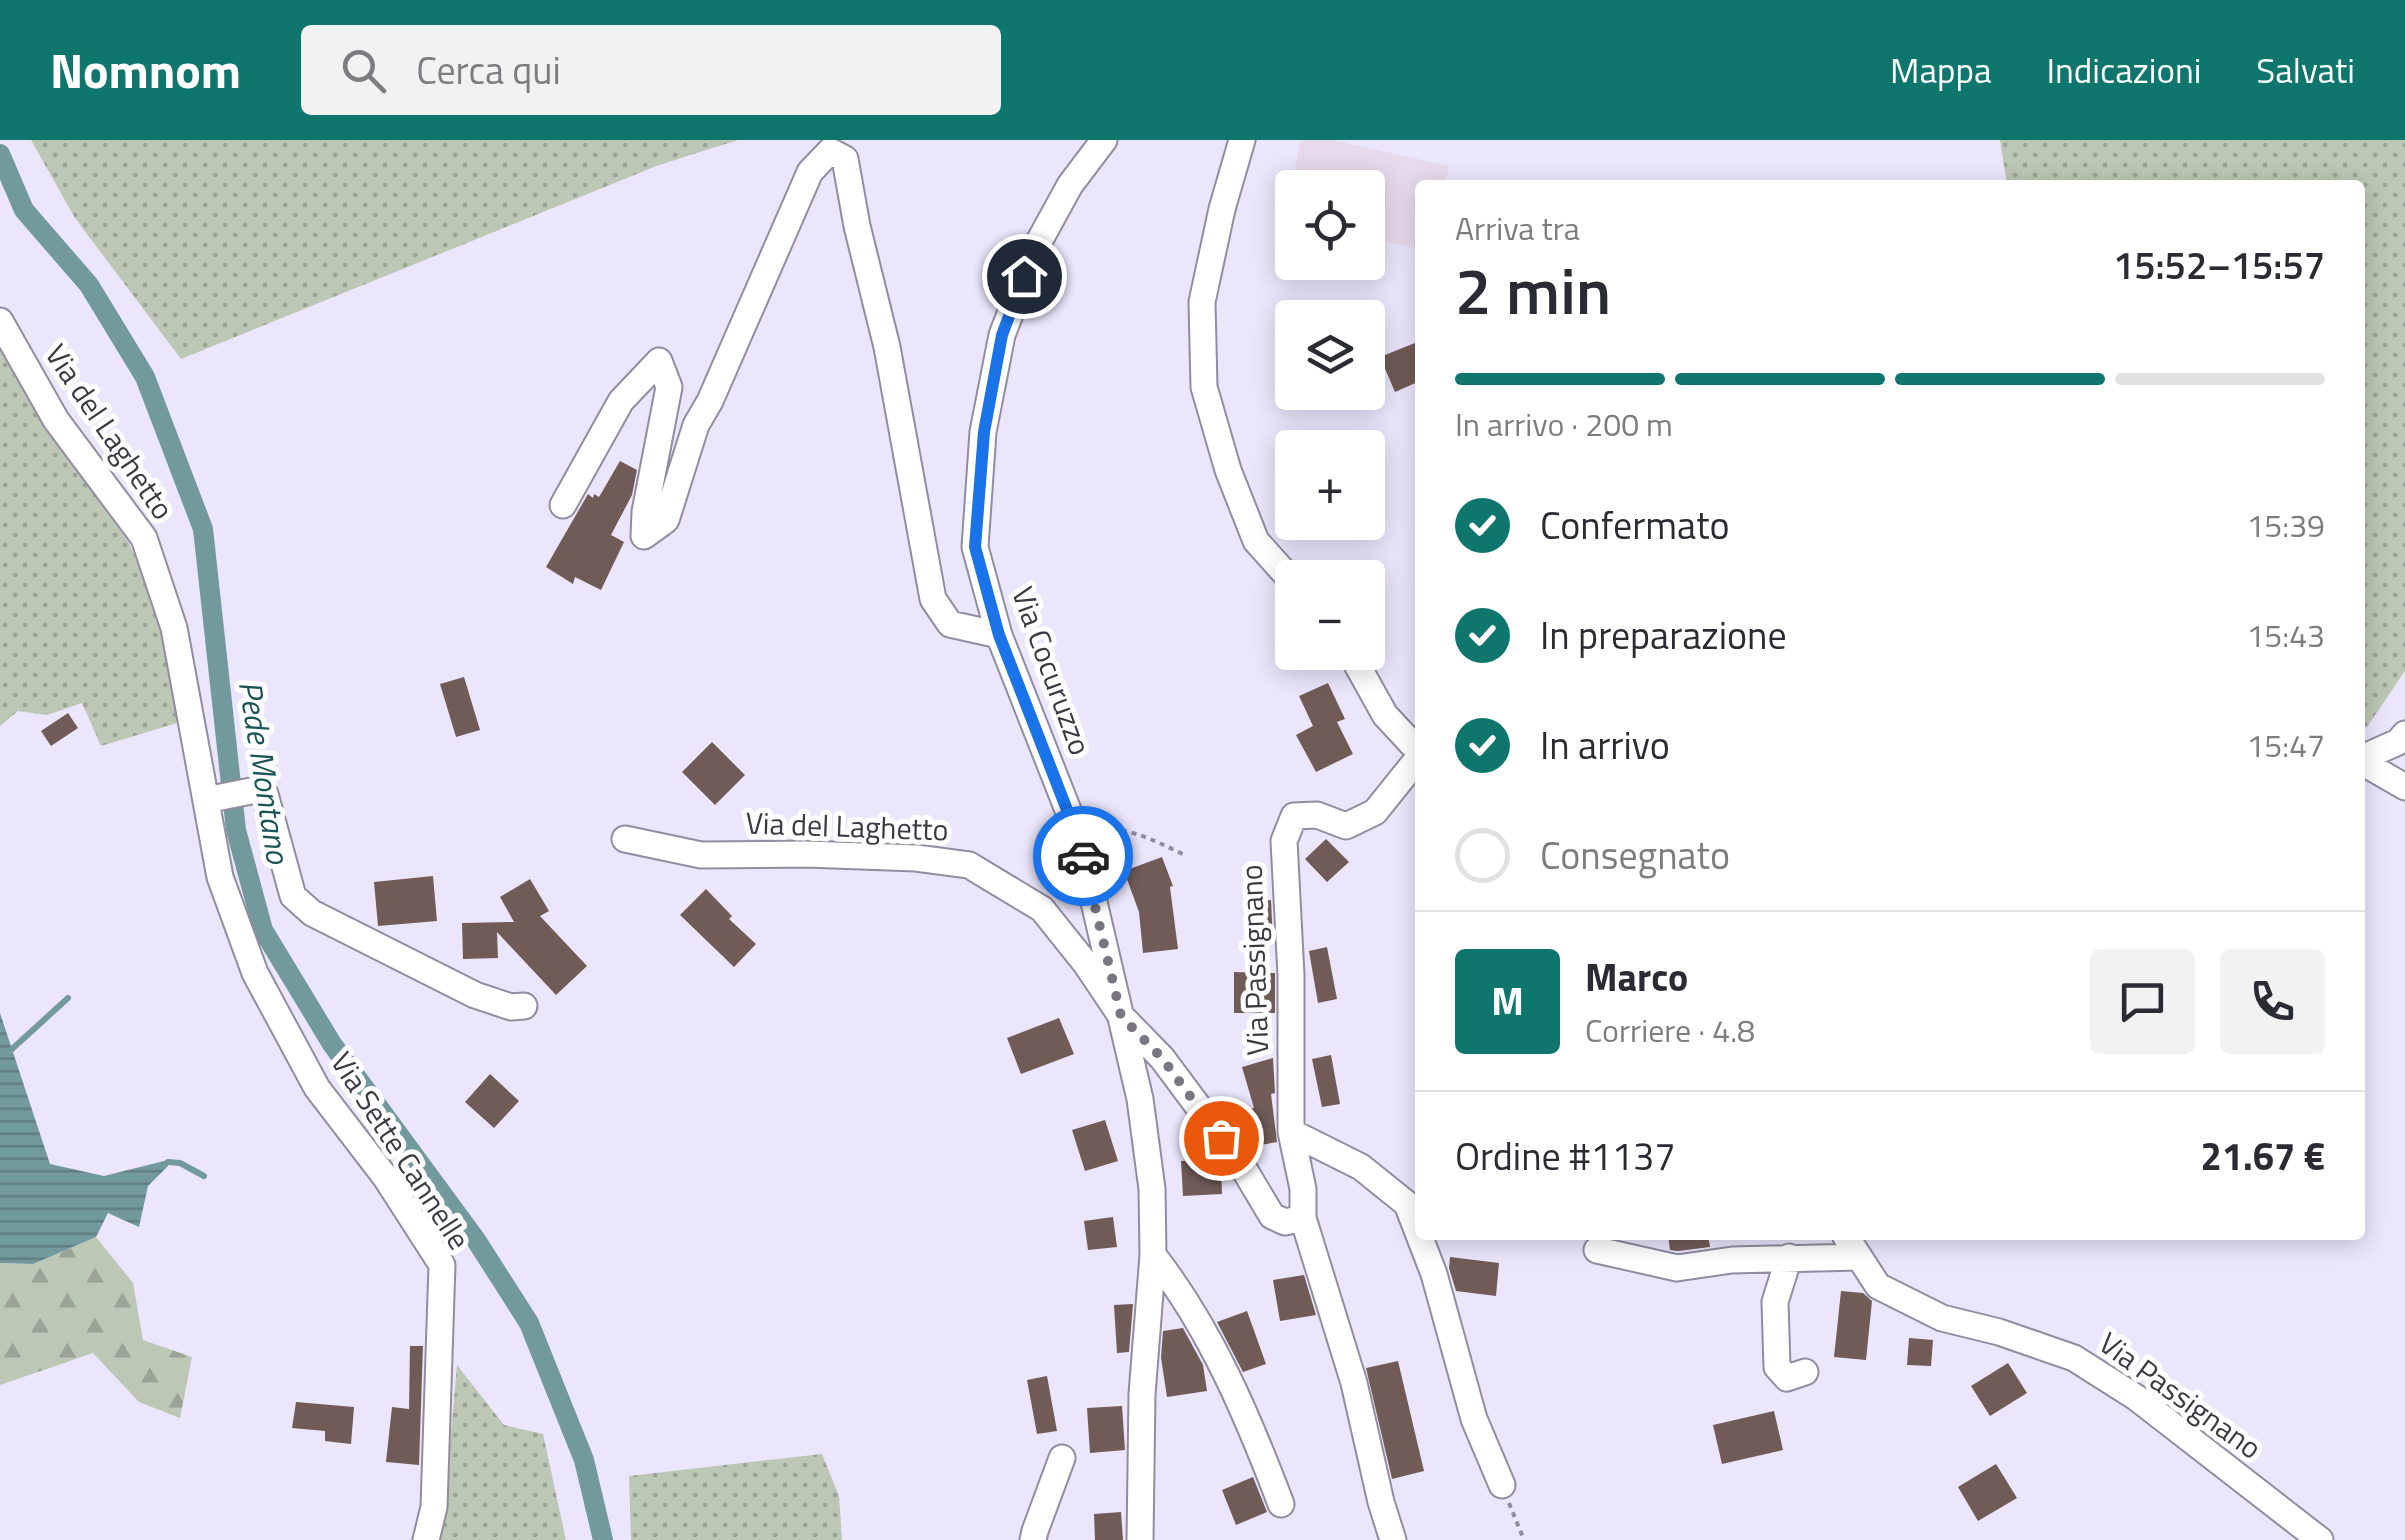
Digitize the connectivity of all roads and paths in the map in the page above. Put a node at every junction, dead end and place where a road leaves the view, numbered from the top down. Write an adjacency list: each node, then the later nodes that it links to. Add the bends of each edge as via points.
1 (1104, 140): 6 (street, Via Cocuruzzo, via 1036,247 1002,335 984,432 975,547)
2 (1242, 140): 5 (street, via 1202,302 1204,386 1256,541)
3 (0, 321): 14 (street, Via del Laghetto, via 56,420 144,538 174,628)
4 (563, 505): 6 (street, via 621,401 660,361 669,387 644,536 666,520 696,425 810,172 830,151 844,159 887,346 933,599 950,624)
5 (1275, 562)
6 (999, 635): 15 (street, Via Cocuruzzo)
7 (1360, 670): 9 (street, via 1385,715)
8 (2405, 734): 10 (street)
9 (1415, 744)
10 (2365, 758)
11 (1415, 762): 20 (street, Via Passignano, via 1374,812 1346,826 1317,814 1294,816 1284,842)
12 (2365, 763): 13 (street)
13 (2405, 787)
14 (209, 804): 18 (street, via 256,790 265,794 293,896 312,913 475,995); 32 (street, Via Sette Cannelle, via 220,878 255,973 317,1088 442,1265 434,1506)
15 (1078, 838): 17 (path, via 1110,828); 19 (street, Via Cocuruzzo)
16 (625, 839): 19 (street, Via del Laghetto, via 701,855 880,856 968,865 1042,909)
17 (1185, 855)
18 (524, 1006)
19 (1121, 1016): 21 (street, via 1162,1058 1272,1216 1285,1222); 26 (street, Via Cocuruzzo, via 1140,1099)
20 (1291, 1132): 21 (street, Via Passignano); 22 (street, via 1361,1168 1407,1204)
21 (1303, 1218): 35 (street, Via Passignano)
22 (1415, 1225)
23 (1421, 1240): 30 (street, via 1474,1419)
24 (1852, 1246): 27 (street, via 1835,1259); 37 (street, Via Passignano, via 1878,1286 1942,1318 2074,1358 2137,1398)
25 (1597, 1250): 27 (street, via 1677,1268)
26 (1153, 1255): 31 (street, via 1205,1330); 34 (street, Via Cocuruzzo)
27 (1789, 1257): 28 (street, via 1775,1302 1777,1367 1787,1378)
28 (1806, 1372)
29 (1062, 1458): 33 (street)
30 (1502, 1485): 36 (path)
31 (1281, 1504)
32 (426, 1540)
33 (1033, 1540)
34 (1140, 1540)
35 (1393, 1540)
36 (1524, 1540)
37 (2320, 1540)

